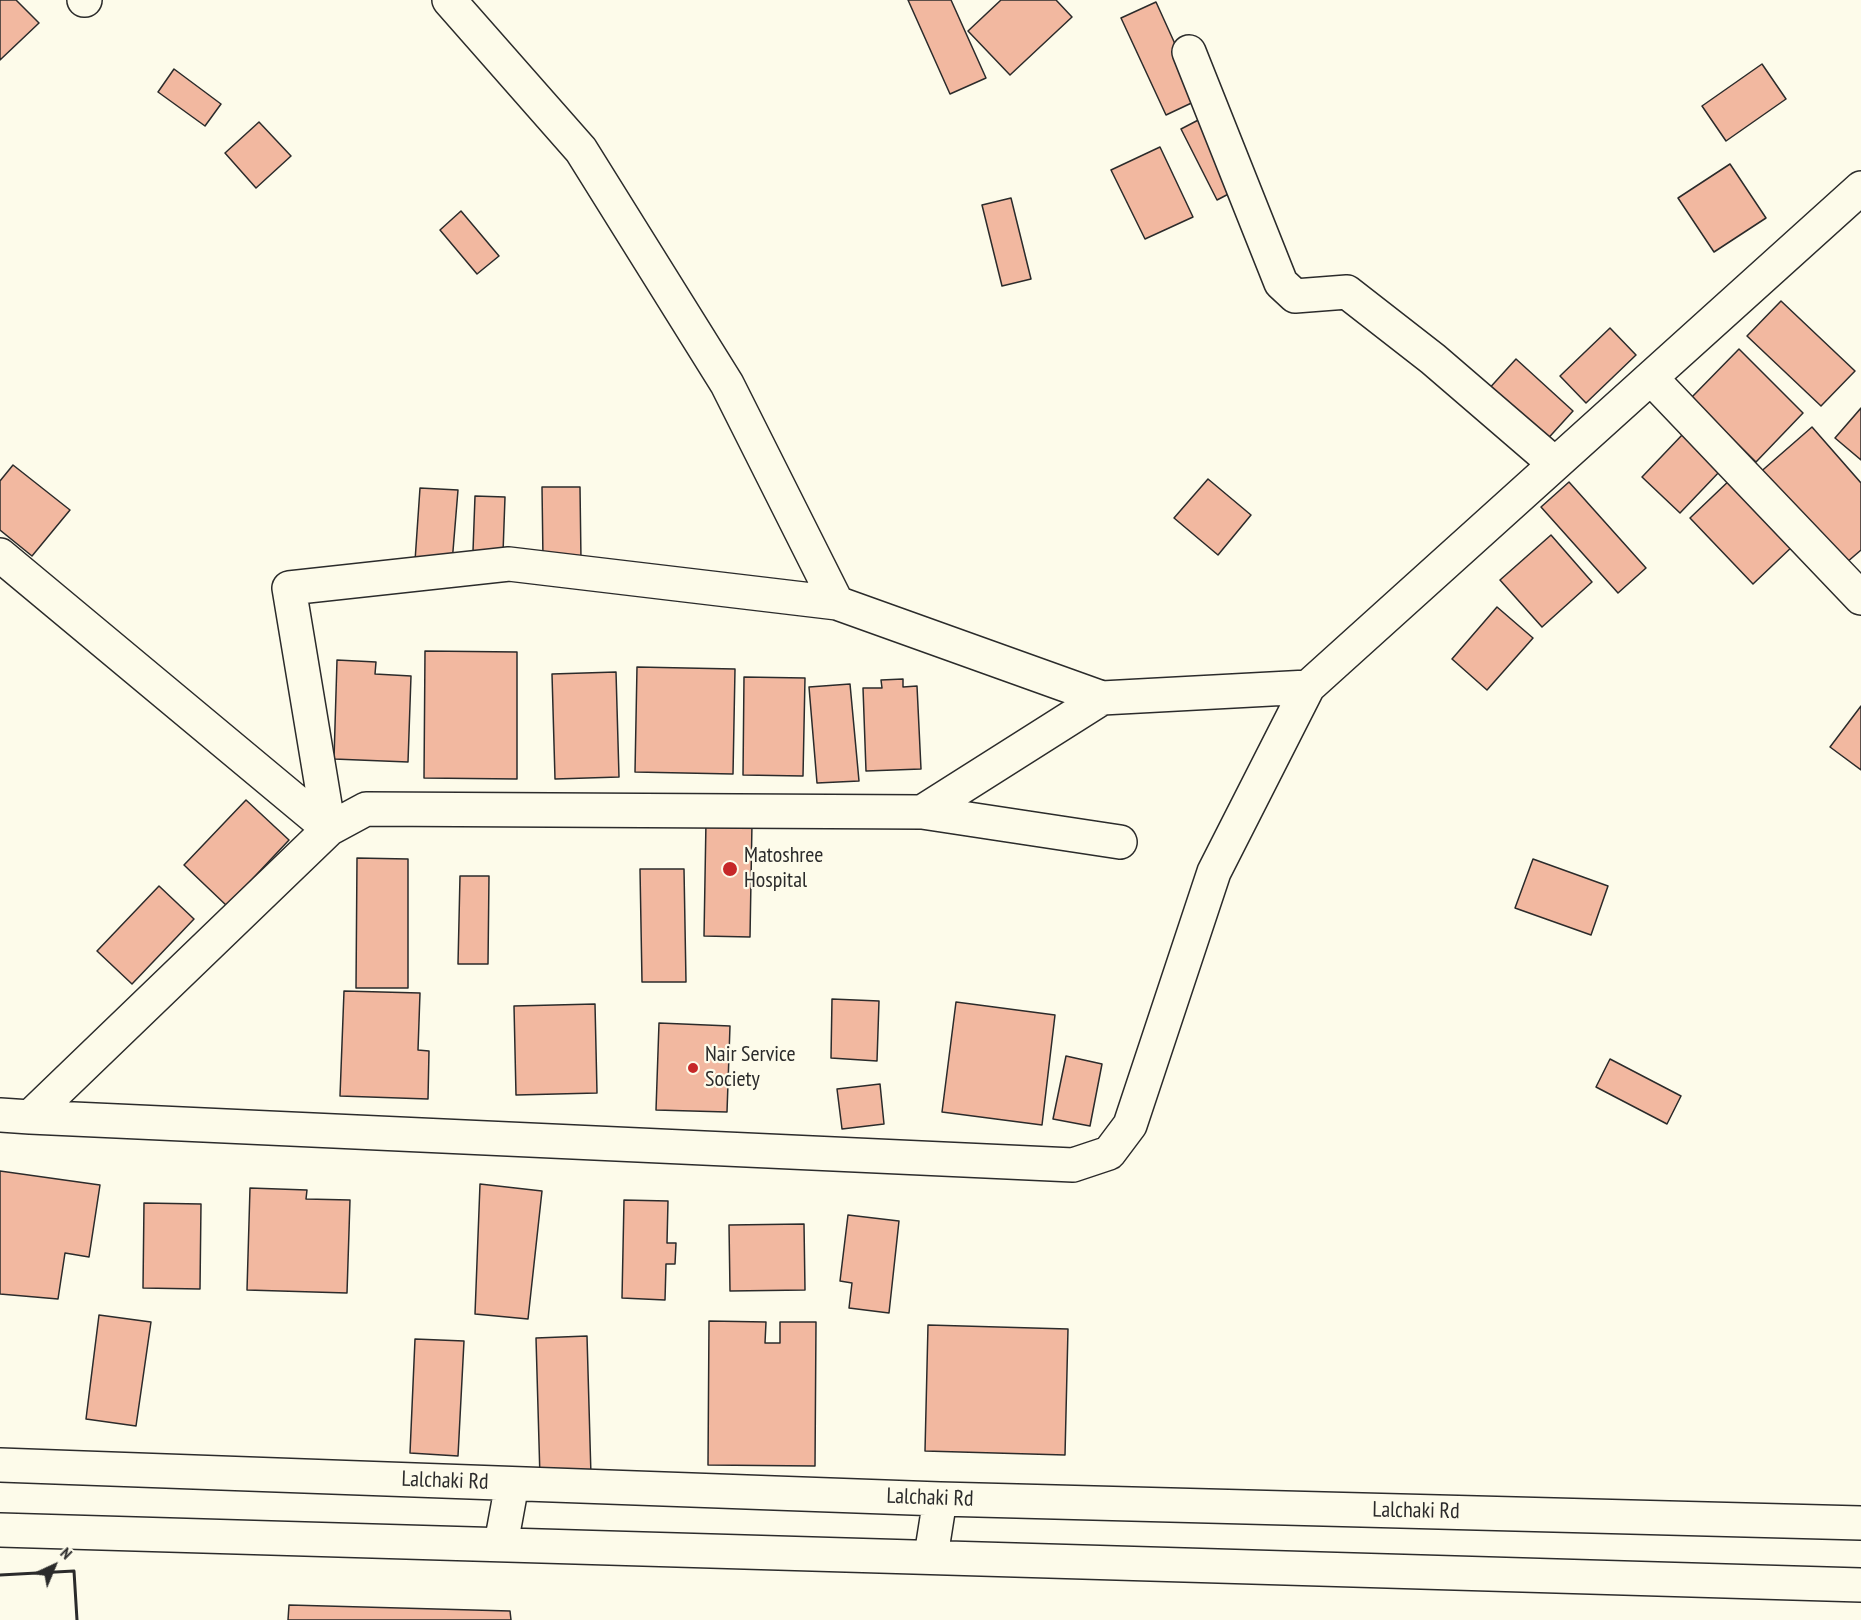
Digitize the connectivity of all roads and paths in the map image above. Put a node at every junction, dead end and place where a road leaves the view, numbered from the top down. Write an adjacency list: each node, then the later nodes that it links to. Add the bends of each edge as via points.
1 (449, 0): 8 (street, via 581,150 727,384)
2 (1189, 52): 5 (street, via 1281,283 1295,296 1347,292 1433,359)
3 (1861, 188): 4 (street)
4 (1651, 378): 5 (street); 7 (street)
5 (1555, 464): 9 (street)
6 (0, 555): 12 (street)
7 (1861, 598)
8 (837, 603): 10 (street); 12 (street, via 508,564 289,588)
9 (1308, 687): 10 (street); 14 (street, via 1214,872 1130,1125 1109,1153 1073,1165)
10 (1102, 698): 11 (street)
11 (922, 812): 12 (street, via 366,809); 13 (street)
12 (329, 829): 14 (street)
13 (1120, 842)
14 (15, 1116)
15 (0, 1465): 16 (street, Lalchaki Rd)
16 (512, 1484): 17 (street, Lalchaki Rd); 20 (street)
17 (940, 1499): 18 (street, Lalchaki Rd); 21 (street)
18 (1861, 1523)
19 (0, 1530): 20 (street)
20 (501, 1544): 21 (street)
21 (931, 1556): 22 (street)
22 (1861, 1585)

